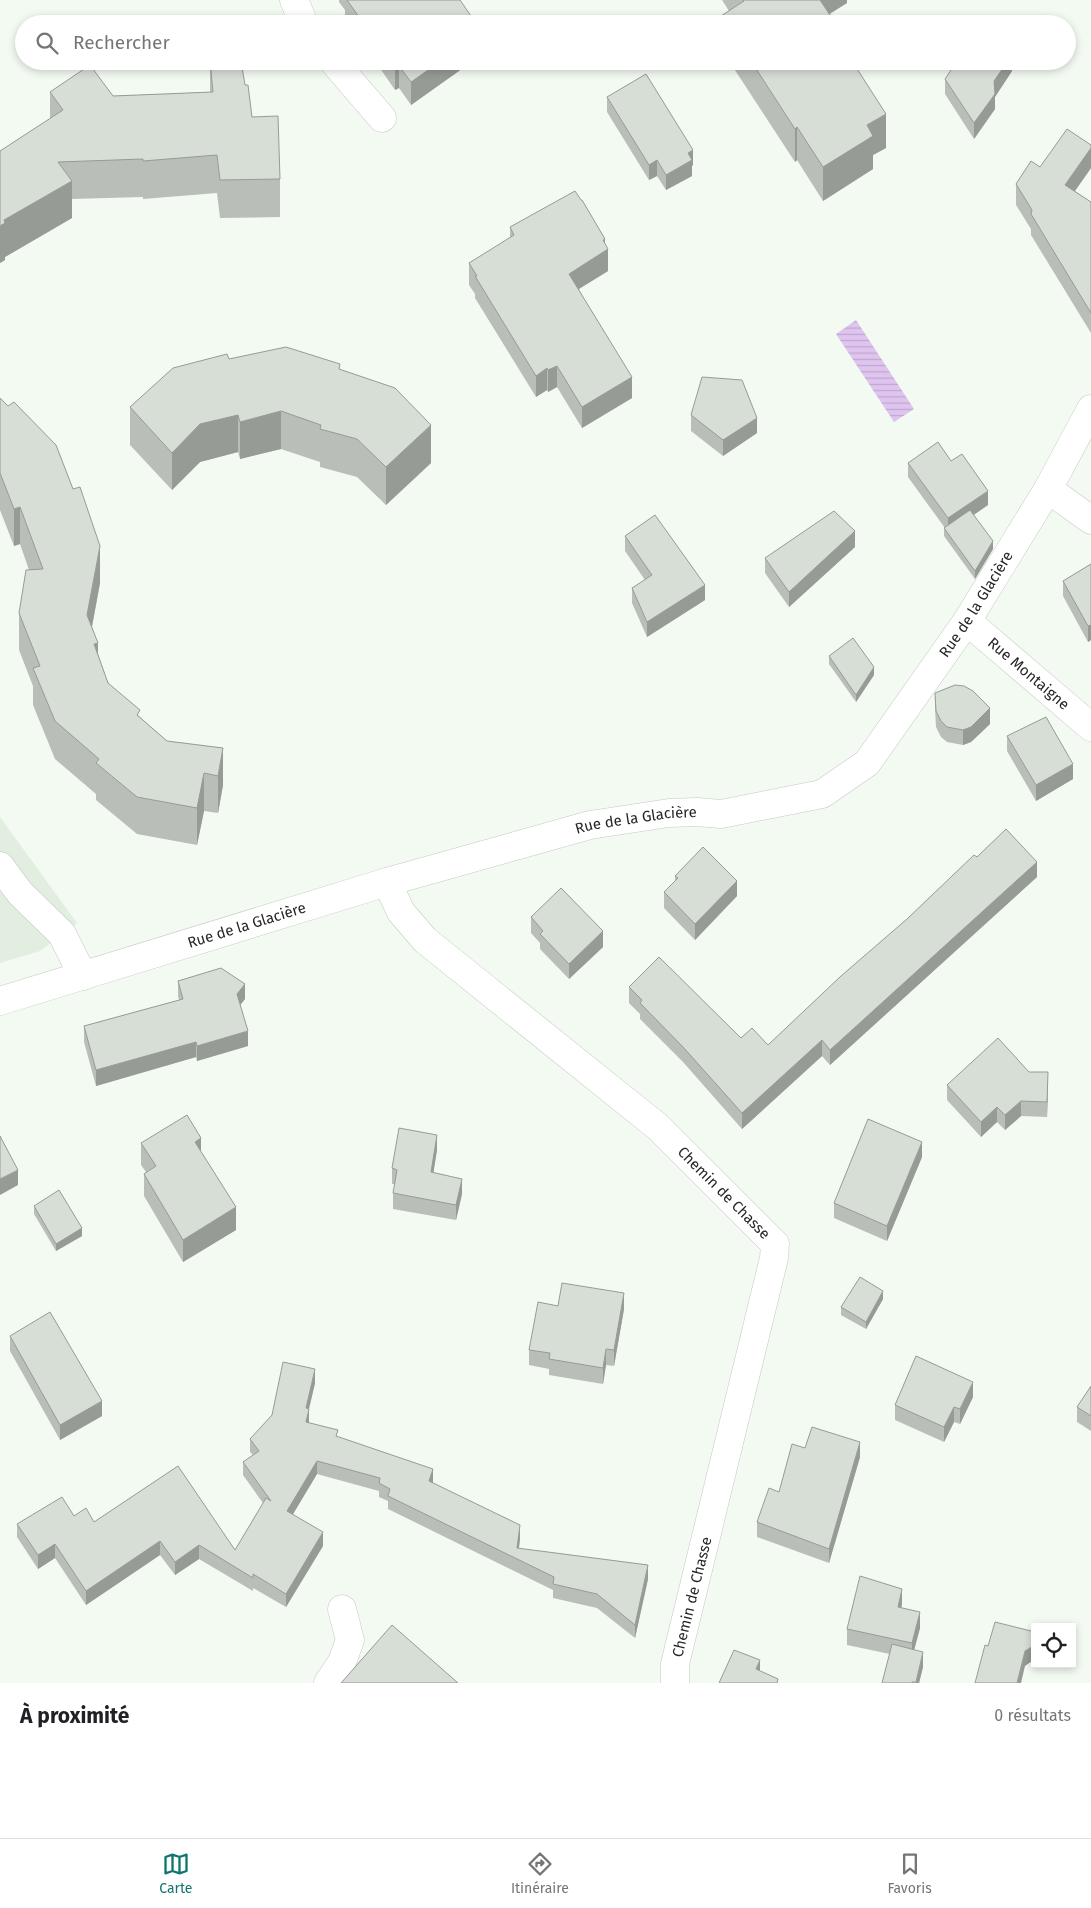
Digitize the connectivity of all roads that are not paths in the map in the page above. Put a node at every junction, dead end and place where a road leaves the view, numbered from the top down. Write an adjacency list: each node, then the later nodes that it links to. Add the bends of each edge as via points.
1 (294, 0): 2 (street)
2 (300, 15)
3 (341, 70): 4 (street)
4 (382, 118)
5 (1091, 408): 6 (street, Rue de la Glacière)
6 (1048, 489): 7 (street); 8 (street, Rue de la Glacière)
7 (1091, 520)
8 (967, 621): 9 (street, Rue Montaigne); 11 (street, Rue de la Glacière, via 867,762 822,794 720,814 669,813 590,825)
9 (1091, 727)
10 (0, 866): 12 (street, via 20,893 62,934)
11 (387, 882): 12 (street, Rue de la Glacière); 16 (street, Chemin de Chasse, via 401,912 425,940 658,1127 775,1244 675,1664)
12 (83, 976): 13 (street, Rue de la Glacière)
13 (0, 1001)
14 (342, 1609): 15 (street, via 350,1640 342,1662)
15 (328, 1683)
16 (675, 1683)

